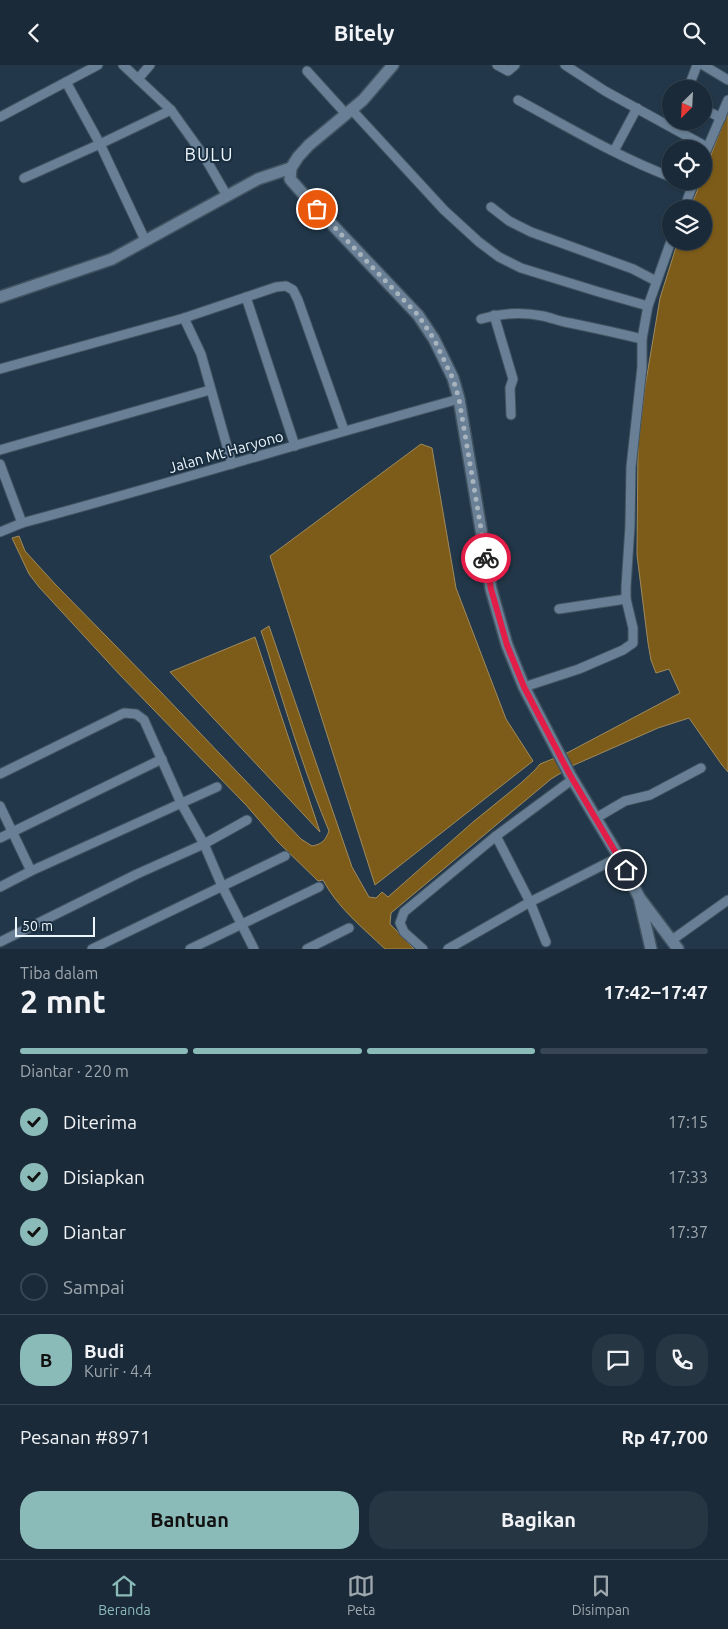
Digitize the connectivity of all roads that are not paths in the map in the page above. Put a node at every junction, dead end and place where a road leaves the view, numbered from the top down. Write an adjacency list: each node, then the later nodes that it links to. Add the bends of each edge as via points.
1 (98, 65): 14 (street)
2 (123, 65): 11 (street)
3 (150, 65): 11 (street)
4 (393, 65): 19 (main road)
5 (497, 65): 6 (street, via 508,71)
6 (515, 65)
7 (565, 65): 17 (street)
8 (697, 65): 13 (street)
9 (703, 65): 12 (street)
10 (307, 71): 19 (street)
11 (138, 79): 18 (street)
12 (728, 79)
13 (691, 80)
14 (66, 82): 21 (street); 27 (street)
15 (518, 100): 28 (street)
16 (728, 100): 23 (street)
17 (637, 108): 22 (street); 28 (street)
18 (171, 110): 27 (street); 32 (street, via 204,156)
19 (348, 112): 29 (main road, via 309,145); 39 (street, via 444,209 498,257 521,268)
20 (712, 114): 23 (street)
21 (0, 117)
22 (662, 119)
23 (720, 119): 26 (street)
24 (680, 130): 25 (street)
25 (692, 140)
26 (710, 140)
27 (100, 144): 31 (street); 34 (street)
28 (614, 151): 30 (street)
29 (291, 168): 32 (main road, via 258,179); 46 (main road, via 292,181 418,315 434,339)
30 (662, 174)
31 (24, 178)
32 (227, 196): 34 (main road)
33 (491, 207): 36 (street, via 531,232 633,269)
34 (145, 240): 37 (main road, via 112,259)
35 (668, 250): 36 (street)
36 (656, 281): 39 (street)
37 (0, 297)
38 (246, 297): 41 (street); 48 (street, via 276,287 286,286 292,291); 49 (street)
39 (648, 305): 43 (street)
40 (494, 315): 42 (street); 43 (street, via 544,316); 47 (street, via 513,379)
41 (184, 318): 44 (street); 45 (street, via 201,354)
42 (481, 319)
43 (642, 339): 55 (street, via 631,467)
44 (0, 369)
45 (210, 390): 50 (street); 52 (street)
46 (459, 399): 48 (street, Jalan Mt Haryono); 57 (main road, via 491,589 507,645)
47 (511, 415)
48 (344, 430): 49 (street, Jalan Mt Haryono)
49 (295, 446): 52 (street, Jalan Mt Haryono)
50 (0, 450)
51 (0, 463): 53 (street)
52 (232, 465): 53 (street, Jalan Mt Haryono)
53 (22, 523): 54 (street, Jalan Mt Haryono)
54 (0, 532)
55 (626, 599): 56 (street); 57 (street, via 634,636 629,647 579,669)
56 (559, 609)
57 (524, 687): 61 (main road)
58 (162, 759): 60 (street, via 144,720 136,714 124,713); 63 (street); 67 (street)
59 (701, 768): 65 (street, via 650,795 625,801)
60 (0, 774)
61 (571, 777): 65 (main road); 68 (street)
62 (216, 787): 63 (street)
63 (181, 803): 70 (street); 73 (street)
64 (0, 805): 67 (street)
65 (596, 818): 72 (main road)
66 (247, 821): 70 (street)
67 (12, 833): 69 (street); 73 (street)
68 (496, 836): 79 (street); 89 (street, via 404,912 400,923 404,932)
69 (0, 838)
70 (204, 844): 74 (street); 82 (street)
71 (285, 856): 74 (street)
72 (619, 857): 77 (main road); 79 (street)
73 (32, 871): 75 (street)
74 (222, 886): 80 (street); 85 (street)
75 (0, 887)
76 (319, 887): 80 (street)
77 (640, 897): 84 (main road); 91 (main road)
78 (728, 900): 84 (street)
79 (530, 902): 83 (street); 90 (street)
80 (241, 925): 86 (street); 87 (street)
81 (350, 928): 88 (street)
82 (0, 942)
83 (546, 942)
84 (675, 945)
85 (92, 949)
86 (190, 949)
87 (254, 949)
88 (306, 949)
89 (423, 949)
90 (448, 949)
91 (651, 949)

